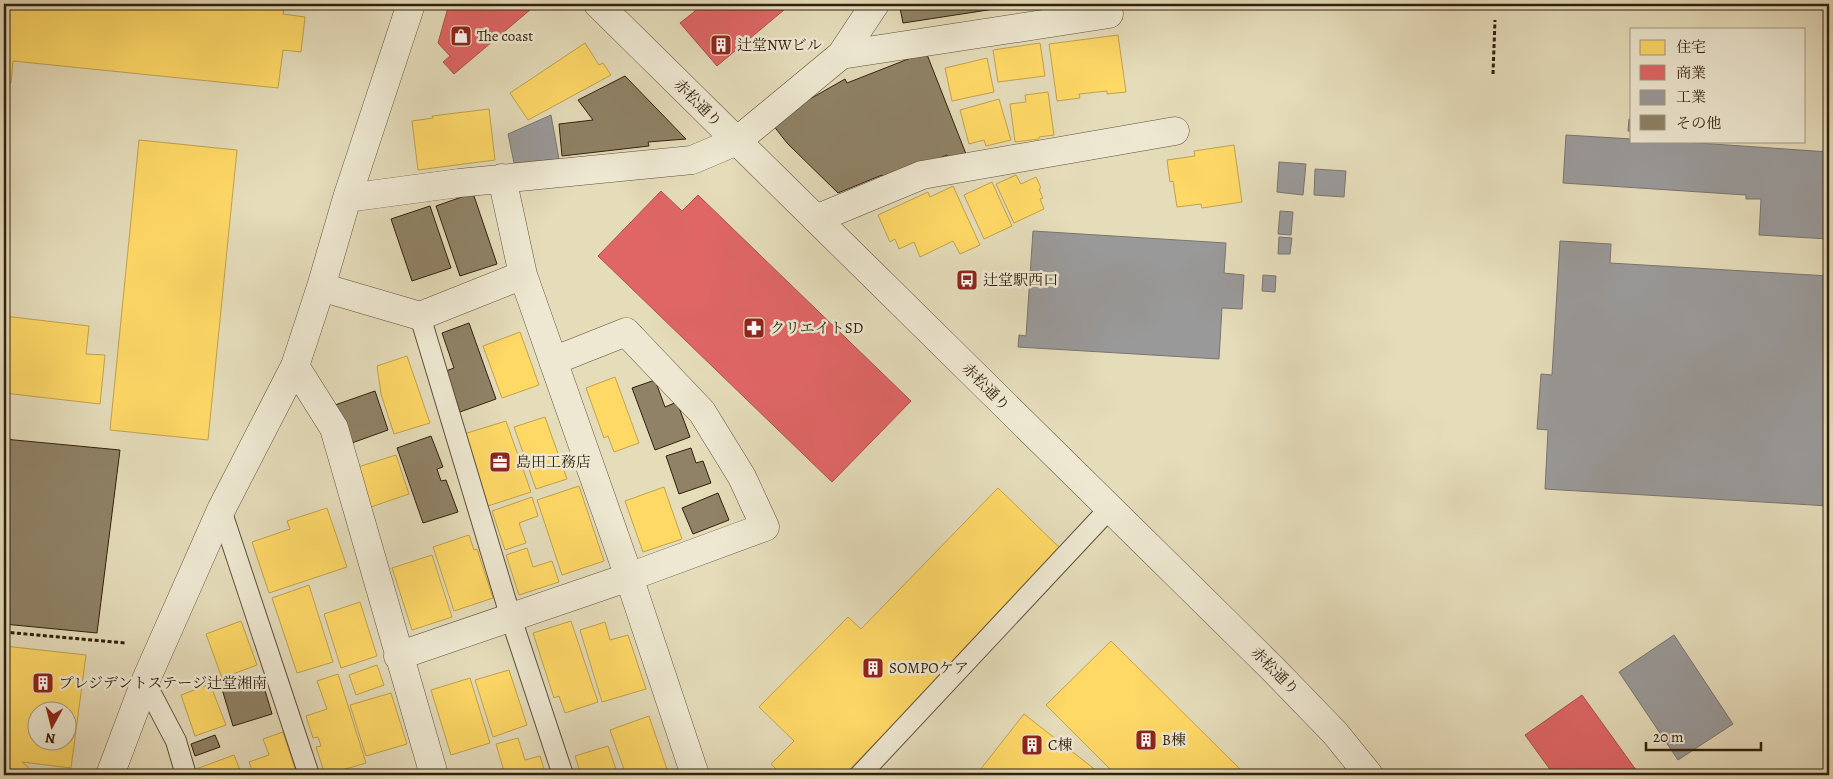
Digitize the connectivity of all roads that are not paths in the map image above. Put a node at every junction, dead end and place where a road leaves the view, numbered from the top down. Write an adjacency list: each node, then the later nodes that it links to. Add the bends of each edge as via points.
1 (411, 4): 9 (street)
2 (598, 4): 7 (street, 赤松通り)
3 (875, 4): 5 (street)
4 (1109, 14): 5 (street)
5 (841, 55): 7 (street)
6 (1175, 131): 10 (street, via 922,175)
7 (737, 141): 8 (street, via 692,160); 10 (street, 赤松通り)
8 (502, 178): 9 (street); 11 (street)
9 (347, 198): 12 (street)
10 (816, 219): 16 (street, 赤松通り)
11 (522, 275): 13 (street); 14 (street)
12 (321, 286): 13 (street); 15 (street)
13 (420, 316): 19 (lane)
14 (553, 361): 18 (street); 18 (street, via 626,332 702,412 742,477 764,527)
15 (295, 366): 17 (street); 20 (street, via 334,428)
16 (1110, 508): 28 (lane); 29 (street, 赤松通り, via 1329,726)
17 (221, 510): 21 (street); 24 (lane)
18 (629, 577): 19 (street); 27 (street)
19 (510, 618): 20 (street); 26 (lane)
20 (398, 656): 25 (street)
21 (145, 682): 22 (street); 23 (lane, via 176,741)
22 (110, 775)
23 (186, 775)
24 (309, 775)
25 (434, 775)
26 (563, 775)
27 (695, 775)
28 (860, 775)
29 (1369, 775)

